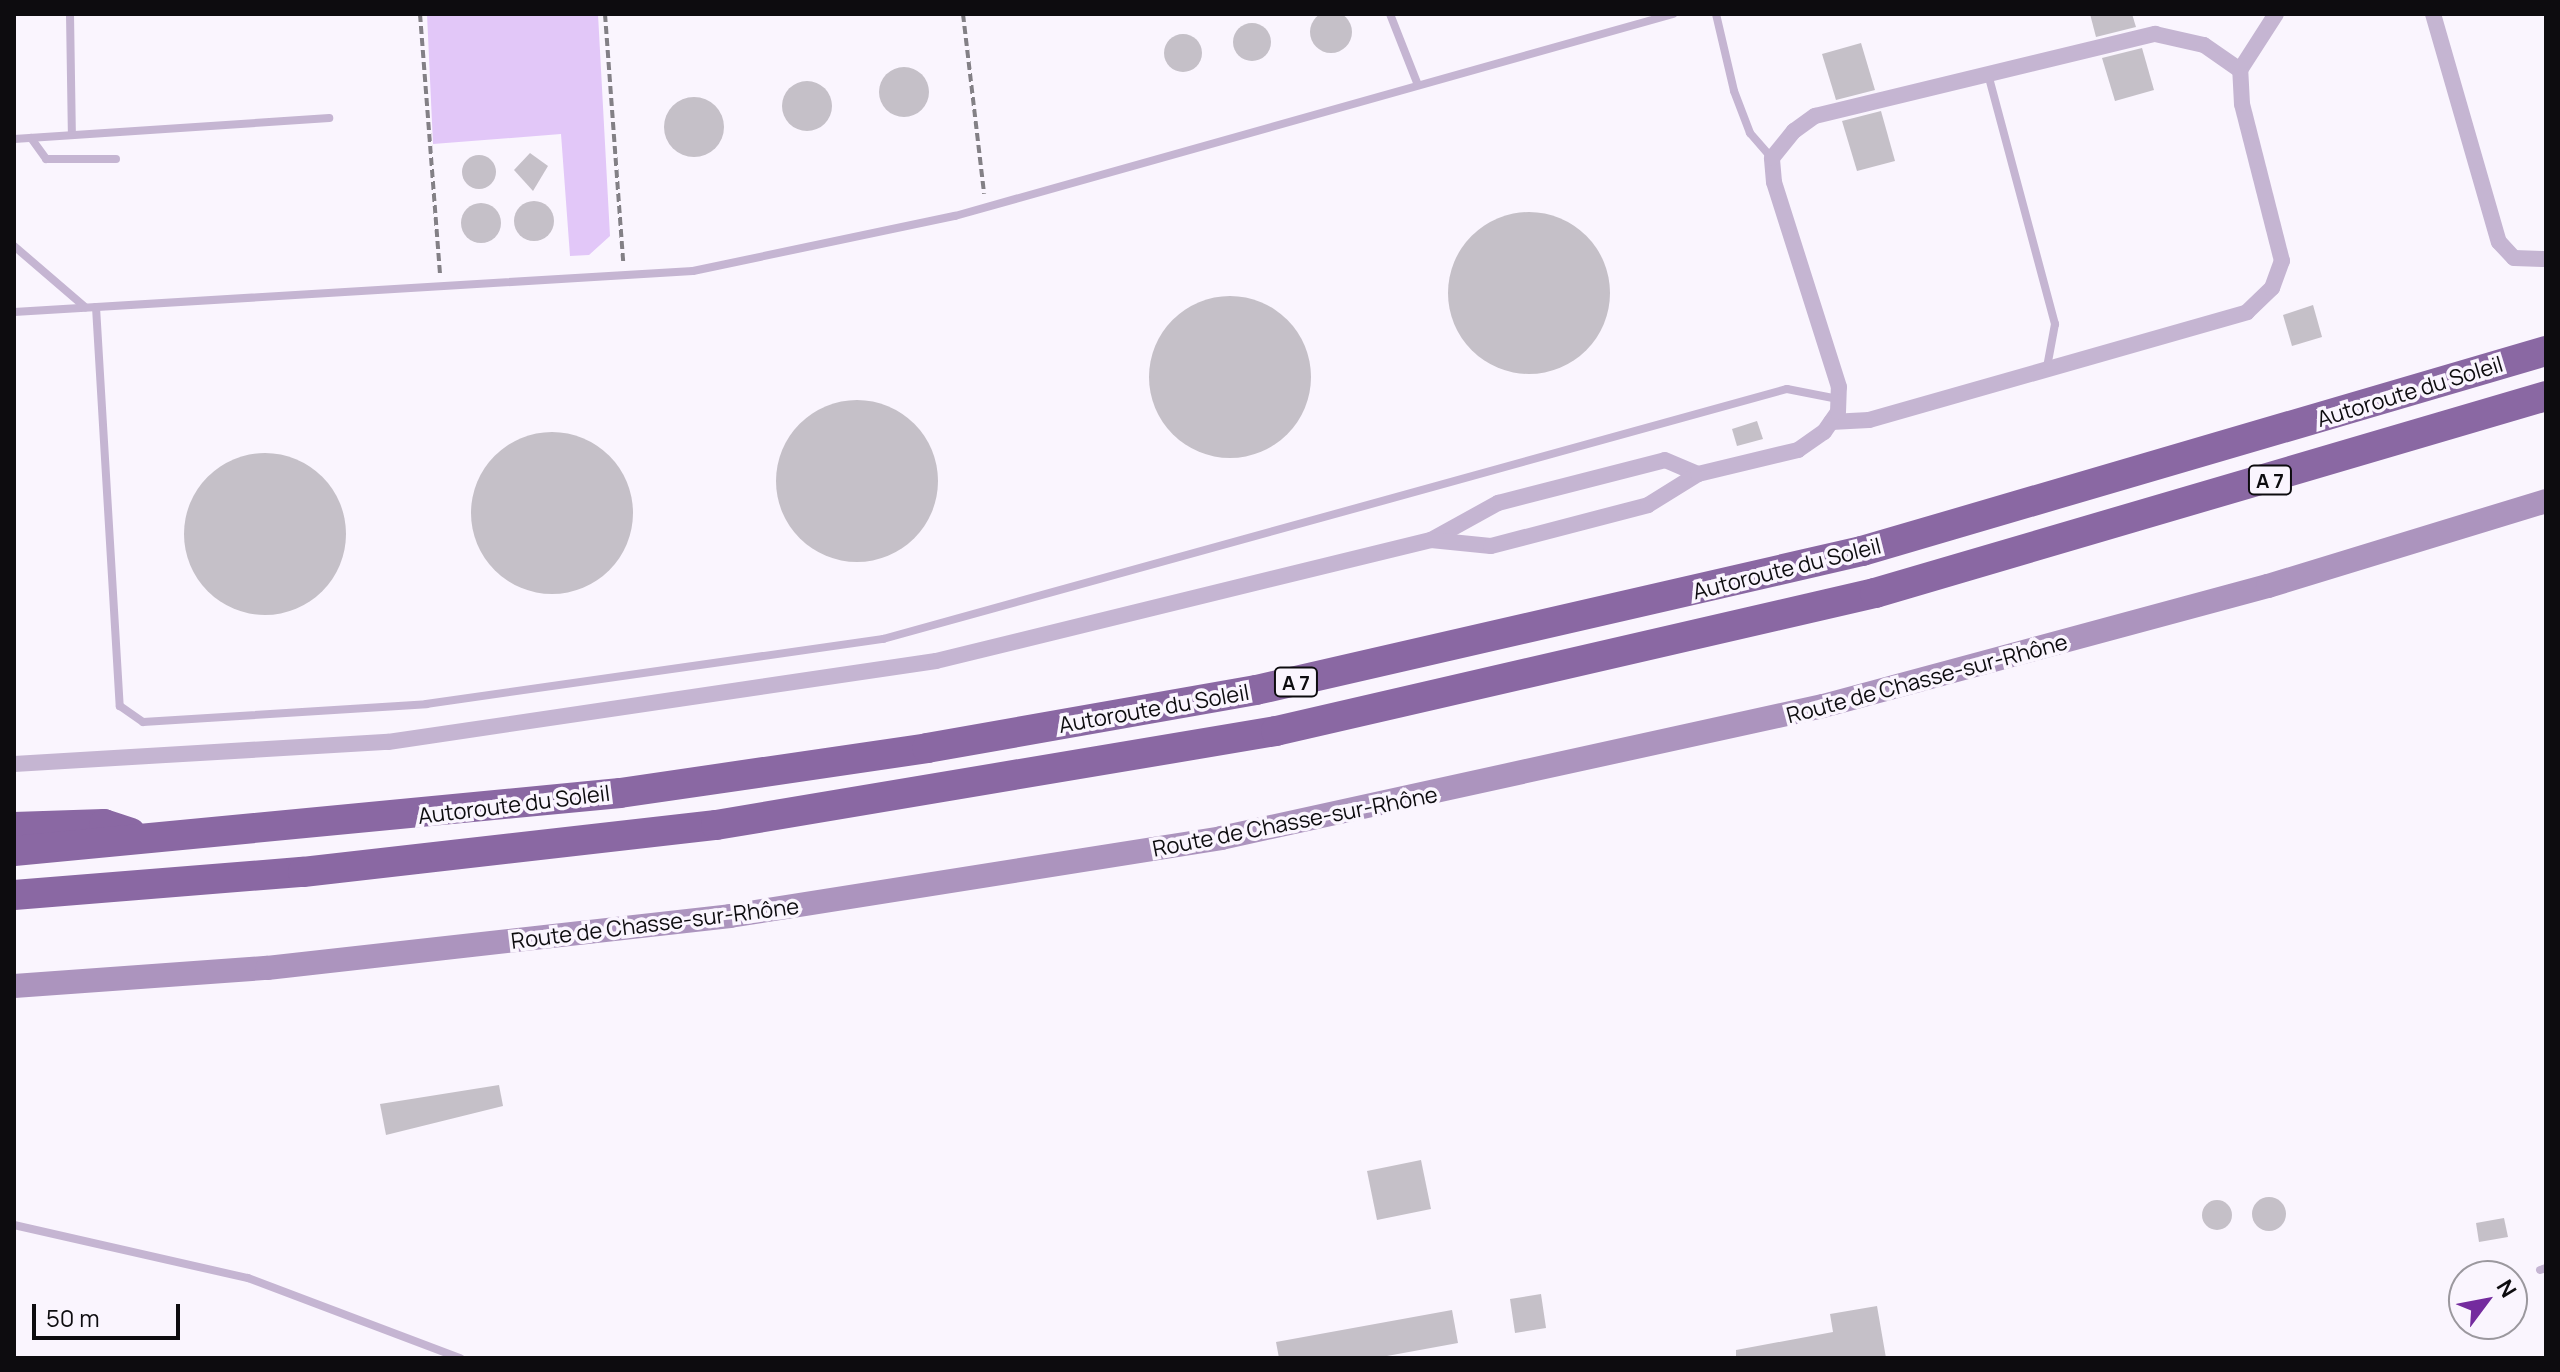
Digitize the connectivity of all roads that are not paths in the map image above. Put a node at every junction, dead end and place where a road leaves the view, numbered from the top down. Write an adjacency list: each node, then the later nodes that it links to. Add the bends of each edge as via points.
1 (70, 14): 11 (lane)
2 (1390, 14): 9 (lane)
3 (1673, 14): 9 (lane)
4 (1716, 14): 14 (lane, via 1750,133)
5 (2276, 14): 7 (street)
6 (2433, 14): 17 (street, via 2499,242 2514,258)
7 (2240, 70): 8 (street, via 2204,45 2155,34); 22 (street, via 2242,104 2282,261 2272,288 2247,312)
8 (1988, 74): 14 (street, via 1815,116); 22 (lane, via 2055,324)
9 (1418, 85): 18 (lane, via 986,207 766,258 624,275)
10 (329, 118): 11 (lane)
11 (72, 135): 12 (lane)
12 (31, 138): 13 (lane); 15 (lane, via 46,159)
13 (14, 139)
14 (1772, 158): 24 (street)
15 (116, 159)
16 (14, 246): 19 (lane)
17 (2546, 259)
18 (96, 307): 19 (lane); 24 (lane, via 120,706 143,722 426,704 883,639 1787,389)
19 (85, 308): 20 (lane)
20 (14, 312)
21 (2546, 351): 31 (highway, Autoroute du Soleil / A 7, via 1862,551 1256,690 941,746 620,793)
22 (2046, 370): 25 (street, via 1869,420)
23 (2546, 396): 33 (highway, Autoroute du Soleil / A 7, via 1875,593 1276,731 716,825 303,872)
24 (1838, 399): 25 (street)
25 (1831, 422): 26 (street, via 1798,450)
26 (1698, 474): 28 (street, via 1648,505 1491,546); 28 (street, via 1665,460 1498,503)
27 (2546, 501): 34 (main road, Route de Chasse-sur-Rhône, via 2268,586 1853,698 1221,838 715,918 294,965)
28 (1431, 540): 29 (street, via 936,661 388,742)
29 (14, 764)
30 (14, 827): 31 (highway, via 104,824)
31 (157, 841): 32 (highway, Autoroute du Soleil / A 7)
32 (14, 851)
33 (14, 895)
34 (14, 986)
35 (14, 1225): 36 (lane, via 248,1278)
36 (460, 1358)

